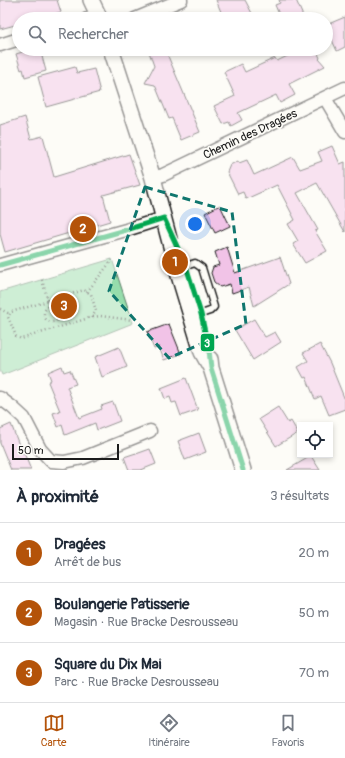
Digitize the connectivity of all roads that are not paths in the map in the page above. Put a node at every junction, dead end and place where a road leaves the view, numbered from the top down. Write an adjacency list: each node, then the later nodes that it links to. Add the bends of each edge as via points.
1 (91, 0): 3 (street)
2 (181, 0): 4 (street)
3 (94, 12)
4 (153, 12)
5 (12, 41): 6 (street)
6 (0, 45)
7 (113, 56): 11 (street)
8 (345, 88): 9 (street, Chemin des Dragées)
9 (325, 98): 10 (street); 11 (street, Chemin des Dragées)
10 (345, 132)
11 (154, 178): 12 (street)
12 (164, 218): 13 (street); 14 (street, via 202,352); 14 (street, via 186,266 201,314)
13 (0, 265)
14 (211, 368): 17 (street)
15 (0, 398): 16 (street, via 24,418 40,449 51,461 64,462 83,458)
16 (150, 431)
17 (243, 470)

